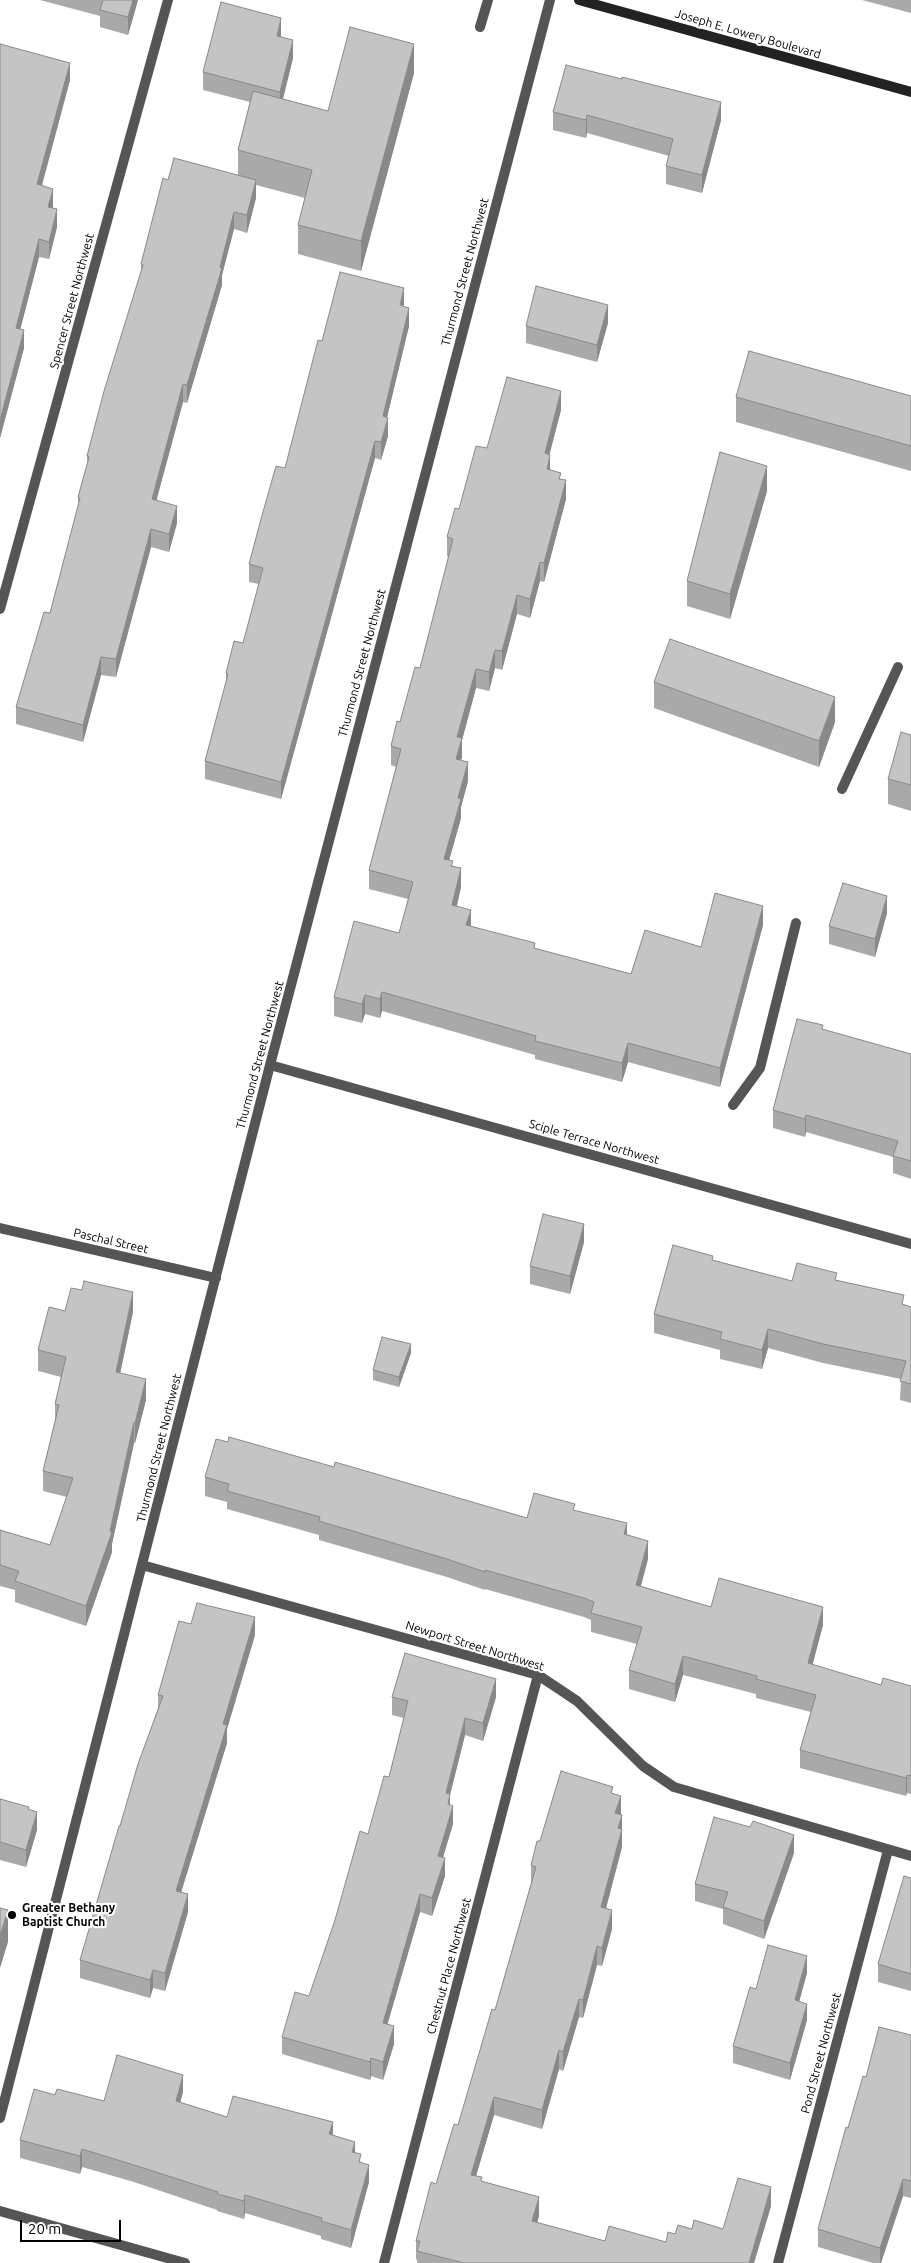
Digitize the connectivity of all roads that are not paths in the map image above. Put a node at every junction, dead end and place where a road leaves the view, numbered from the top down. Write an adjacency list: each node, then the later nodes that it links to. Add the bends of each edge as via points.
1 (168, 0): 7 (street, Spencer Street Northwest)
2 (488, 0): 5 (street)
3 (550, 0): 11 (street, Thurmond Street Northwest)
4 (579, 0): 6 (main road, Joseph E. Lowery Boulevard)
5 (480, 27)
6 (911, 92)
7 (0, 609)
8 (898, 667): 9 (street)
9 (842, 789)
10 (796, 923): 12 (street, via 760,1068)
11 (270, 1065): 14 (street, Sciple Terrace Northwest); 15 (street, Thurmond Street Northwest)
12 (733, 1105)
13 (0, 1228): 15 (street, Paschal Street)
14 (911, 1244)
15 (216, 1278): 16 (street, Thurmond Street Northwest)
16 (142, 1565): 17 (street, Newport Street Northwest); 20 (street, Thurmond Street Northwest)
17 (538, 1676): 18 (street, Newport Street Northwest, via 577,1700 642,1766 674,1786); 23 (street, Chestnut Place Northwest)
18 (888, 1850): 19 (street, Newport Street Northwest); 24 (street, Pond Street Northwest)
19 (911, 1856)
20 (0, 2118)
21 (0, 2211): 22 (street)
22 (185, 2263)
23 (384, 2263)
24 (778, 2263)

